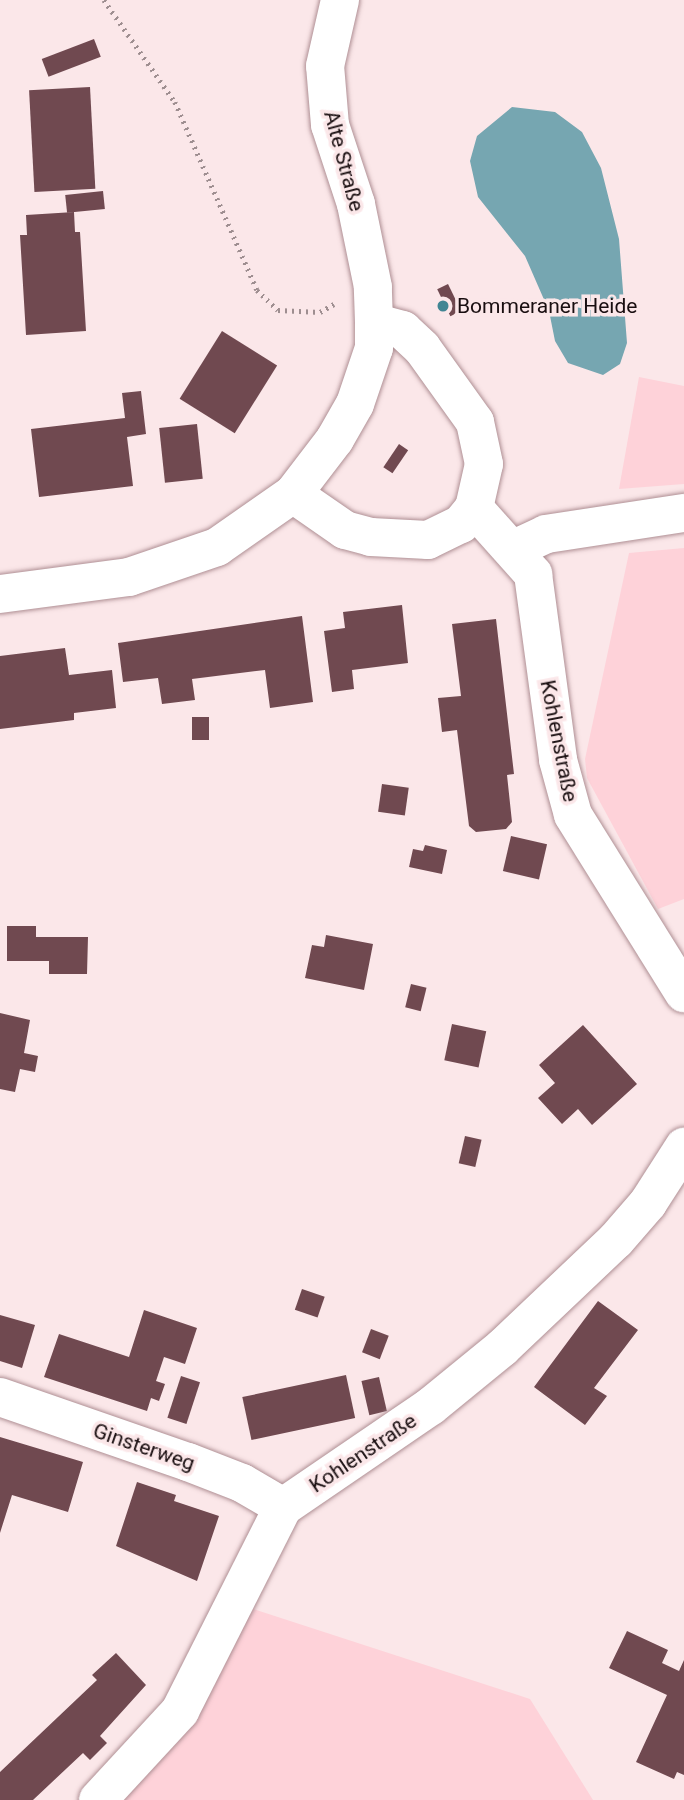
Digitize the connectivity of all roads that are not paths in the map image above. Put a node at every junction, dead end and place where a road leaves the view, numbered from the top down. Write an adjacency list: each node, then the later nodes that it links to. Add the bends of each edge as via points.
1 (340, 0): 2 (street, Alte Straße, via 325,66 330,125 356,204)
2 (374, 304): 3 (street, Alte Straße, via 374,348 355,404); 4 (street, via 422,348 475,422 484,464)
3 (293, 494): 4 (street, via 345,530 371,537 428,540 461,524); 7 (street, Alte Straße, via 217,547 129,577)
4 (474, 508): 6 (street)
5 (684, 513): 6 (street, via 546,534)
6 (514, 549): 8 (street, Kohlenstraße, via 533,574 558,760 573,815)
7 (0, 594)
8 (684, 993)
9 (684, 1147): 11 (street, Kohlenstraße, via 655,1194 616,1240 512,1339 431,1406)
10 (0, 1397): 11 (street, Ginsterweg, via 188,1462 242,1483)
11 (283, 1507): 12 (street, Kohlenstraße, via 180,1711)
12 (98, 1800)

